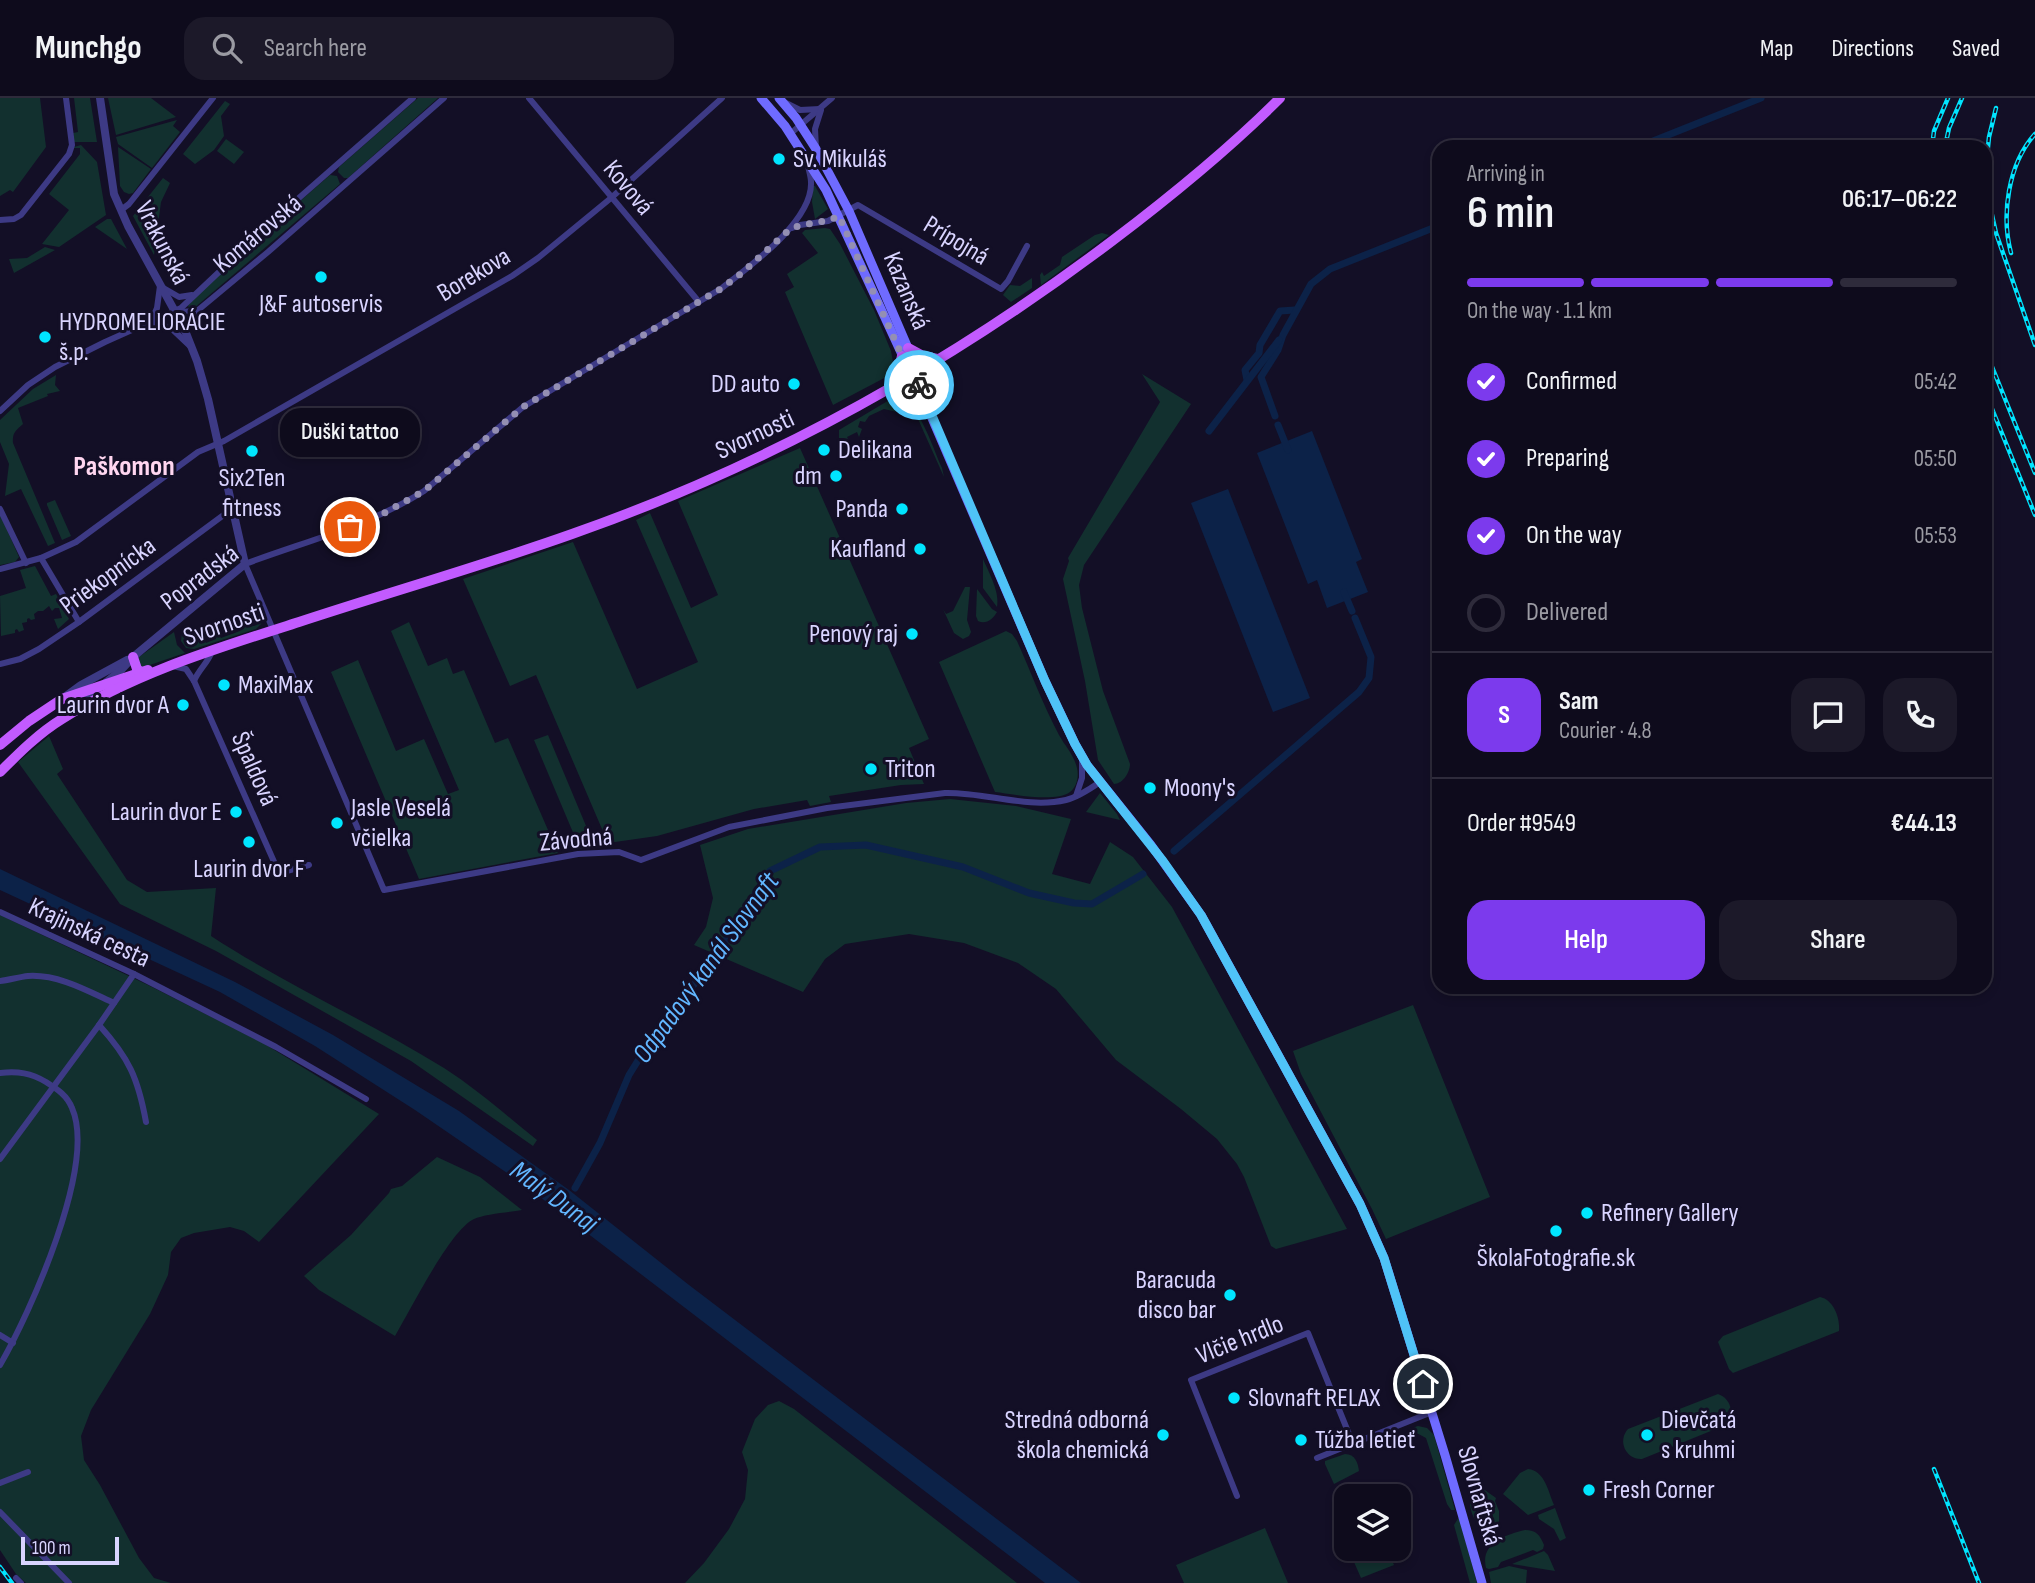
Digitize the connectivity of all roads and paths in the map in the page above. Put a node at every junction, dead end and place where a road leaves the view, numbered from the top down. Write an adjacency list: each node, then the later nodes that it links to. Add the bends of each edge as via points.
1 (66, 98): 21 (street, via 69,154 21,215)
2 (100, 98): 18 (street, Vrakunská, via 114,194)
3 (213, 98): 18 (street)
4 (413, 98): 25 (street, Komárovská)
5 (444, 98): 27 (street, Komárovská)
6 (529, 98): 17 (street, Kovová)
7 (722, 98): 17 (street, Borekova)
8 (761, 98): 14 (main road, Kazanská)
9 (832, 98): 12 (street)
10 (1280, 98): 33 (main road, Svornosti, via 1080,266)
11 (781, 100): 12 (street, via 800,110); 13 (main road, Kazanská)
12 (822, 109): 13 (street); 15 (street, via 815,129)
13 (801, 126): 14 (street); 15 (main road, Kazanská)
14 (790, 134): 16 (main road, Kazanská)
15 (816, 149): 19 (main road, Kazanská)
16 (806, 156): 20 (main road, Kazanská); 22 (street, Popradská, via 809,196)
17 (611, 198): 26 (street, Kovová); 38 (street, Borekova, via 512,276)
18 (121, 210): 24 (street, Vrakunská)
19 (849, 211): 20 (street); 23 (street, Prípojná, via 858,205 1001,289); 32 (main road, Kazanská)
20 (839, 216): 22 (street); 32 (main road, Kazanská)
21 (0, 220)
22 (790, 229): 26 (street, Popradská, via 743,272)
23 (1027, 246)
24 (160, 286): 25 (street, via 178,297); 28 (street, Vrakunská); 29 (street)
25 (194, 294): 28 (street, Komárovská)
26 (699, 302): 43 (street, Popradská, via 523,407 409,500 360,524)
27 (197, 311): 28 (street); 30 (street, Komárovská)
28 (175, 313): 29 (street); 30 (street, Vrakunská)
29 (151, 322): 31 (street, via 170,328); 37 (street, via 55,367)
30 (184, 328): 31 (street, Vrakunská)
31 (192, 347): 38 (street, Vrakunská)
32 (905, 352): 33 (main road); 34 (main road, Kazanská); 35 (main road)
33 (938, 359): 34 (main road, Svornosti); 36 (main road)
34 (914, 374): 35 (main road, Svornosti); 36 (main road, Slovnaftská)
35 (895, 386): 36 (main road); 47 (main road, Svornosti, via 773,450 631,512)
36 (925, 402): 59 (main road, Slovnaftská)
37 (0, 411)
38 (218, 444): 39 (street, Vrakunská); 41 (street, Borekova, via 198,452 76,542)
39 (233, 508): 43 (street, Vrakunská); 46 (street, Priekopnícka)
40 (0, 509): 42 (street)
41 (41, 558): 42 (street, Borekova); 46 (street)
42 (26, 563): 44 (street, Borekova)
43 (245, 564): 45 (street, Závodná); 50 (street, Popradská)
44 (0, 569)
45 (266, 615): 47 (street, Závodná); 48 (street)
46 (79, 622): 51 (street, Priekopnícka, via 32,654)
47 (272, 630): 48 (main road, Svornosti); 62 (street, Závodná, via 384,890 578,854 619,852 641,860 729,827 883,800 945,793 1024,802 1056,802)
48 (254, 637): 49 (main road, Svornosti)
49 (212, 651): 52 (main road, Svornosti); 54 (street)
50 (133, 657): 53 (main road); 55 (street, Popradská); 56 (street, Popradská)
51 (0, 664)
52 (172, 665): 53 (main road, Svornosti); 54 (street, via 186,669); 57 (main road, Svornosti)
53 (141, 672): 55 (main road, Svornosti)
54 (194, 681): 63 (street, Špaldová, via 279,873)
55 (101, 686): 56 (main road, Popradská); 57 (street, Popradská)
56 (62, 699): 58 (main road, Popradská)
57 (61, 719): 60 (main road, Popradská)
58 (0, 745)
59 (1082, 758): 61 (main road, Slovnaftská); 62 (street)
60 (0, 772)
61 (1100, 782): 62 (street, Závodná); 77 (main road, Slovnaftská, via 1201,915 1360,1204 1384,1258)
62 (1076, 796)
63 (309, 865)
64 (0, 912): 65 (street, Krajinská cesta)
65 (134, 974): 67 (street); 71 (street, Krajinská cesta)
66 (0, 981): 67 (street, via 49,978 75,984)
67 (114, 1003): 68 (street)
68 (99, 1025): 70 (street); 72 (street, via 131,1066)
69 (0, 1073): 70 (street, via 27,1073)
70 (52, 1086): 73 (street); 75 (street, via 74,1111 77,1151 46,1270)
71 (366, 1099)
72 (146, 1122)
73 (0, 1158)
74 (0, 1335): 75 (street)
75 (13, 1343): 76 (street)
76 (0, 1366)
77 (1432, 1412): 78 (street); 85 (main road, Slovnaftská)
78 (1353, 1444): 79 (street); 82 (street, Vlčie hrdlo, via 1308,1333 1191,1380)
79 (1317, 1458)
80 (28, 1472): 81 (street)
81 (0, 1483)
82 (1237, 1496)
83 (0, 1512): 84 (street)
84 (69, 1583)
85 (1482, 1583)

